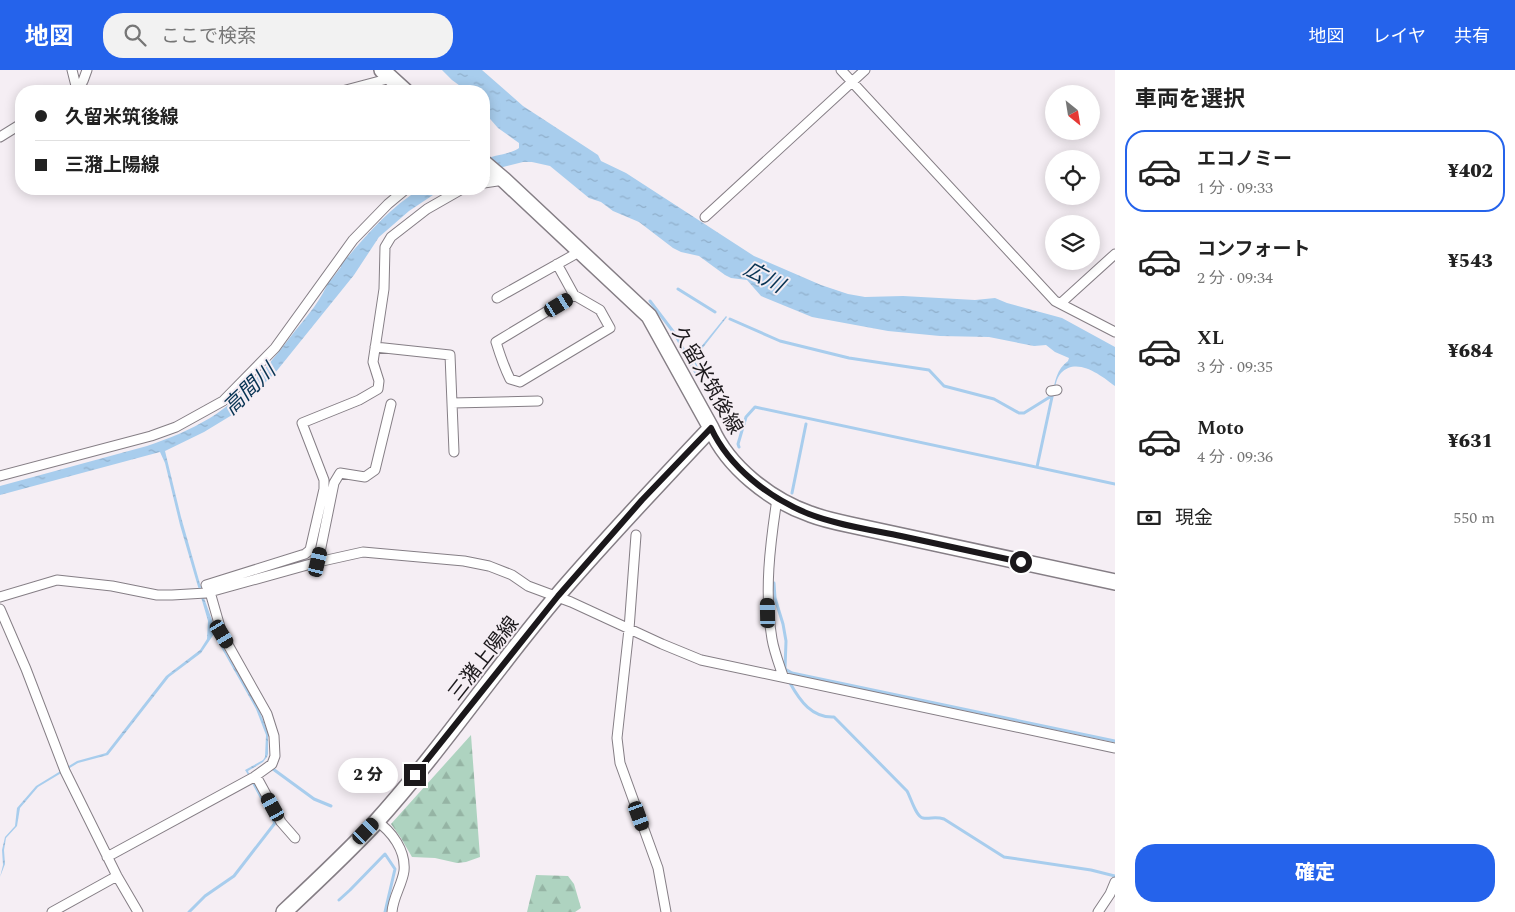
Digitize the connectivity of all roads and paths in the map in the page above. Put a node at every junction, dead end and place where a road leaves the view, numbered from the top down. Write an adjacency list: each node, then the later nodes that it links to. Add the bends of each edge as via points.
1 (72, 70): 8 (street)
2 (87, 70): 6 (street)
3 (841, 70): 7 (street)
4 (865, 70): 7 (street)
5 (387, 74): 9 (street); 10 (main road)
6 (83, 81)
7 (852, 82): 16 (street); 22 (street, via 1055,301)
8 (75, 85)
9 (358, 85)
10 (399, 85)
11 (15, 128): 12 (street)
12 (0, 137)
13 (494, 179): 17 (main road, 久留米筑後線)
14 (399, 195): 30 (street, via 353,240 275,348 223,400 176,427 151,436)
15 (452, 195): 24 (street, via 391,237 385,247 384,289)
16 (705, 217)
17 (579, 252): 19 (street); 28 (main road, 久留米筑後線, via 649,316)
18 (1115, 254): 22 (street)
19 (556, 264): 20 (street); 21 (street)
20 (574, 295): 20 (street, via 496,342 510,379 520,382 610,328 600,310)
21 (497, 298)
22 (1061, 303): 23 (street)
23 (1115, 332)
24 (375, 347): 26 (street, via 450,355); 35 (street, via 373,362 378,389 302,423 324,480 310,550 206,585)
25 (538, 401): 26 (street)
26 (452, 403): 29 (street)
27 (391, 404): 33 (street, via 375,470 364,477 340,474 334,483)
28 (711, 428): 31 (main road, 久留米筑後線, via 718,444 746,475); 36 (main road, 三潴上陽線, via 642,500)
29 (454, 452)
30 (0, 476)
31 (777, 499): 34 (main road, 久留米筑後線, via 810,514 851,525); 40 (street, via 768,558 768,613)
32 (636, 535): 39 (street)
33 (318, 562): 35 (street); 36 (street, via 363,552 464,561 489,566 528,586)
34 (1115, 582)
35 (205, 593): 37 (street, via 157,595 58,580); 42 (street, via 222,634 268,714 274,736 272,764)
36 (558, 596): 39 (street); 43 (main road, 三潴上陽線)
37 (0, 597)
38 (0, 609): 45 (street, via 64,769)
39 (629, 629): 40 (street, via 701,660); 52 (street, via 617,738 620,763 658,868)
40 (782, 676): 41 (street)
41 (1115, 748)
42 (253, 777): 44 (street); 45 (street)
43 (376, 821): 50 (main road, 三潴上陽線); 51 (street, via 394,837 403,858 404,871)
44 (295, 838)
45 (107, 857): 46 (street)
46 (117, 876): 48 (street); 49 (street)
47 (1115, 882): 53 (street)
48 (52, 912)
49 (138, 912)
50 (284, 912)
51 (392, 912)
52 (666, 912)
53 (1098, 912)

